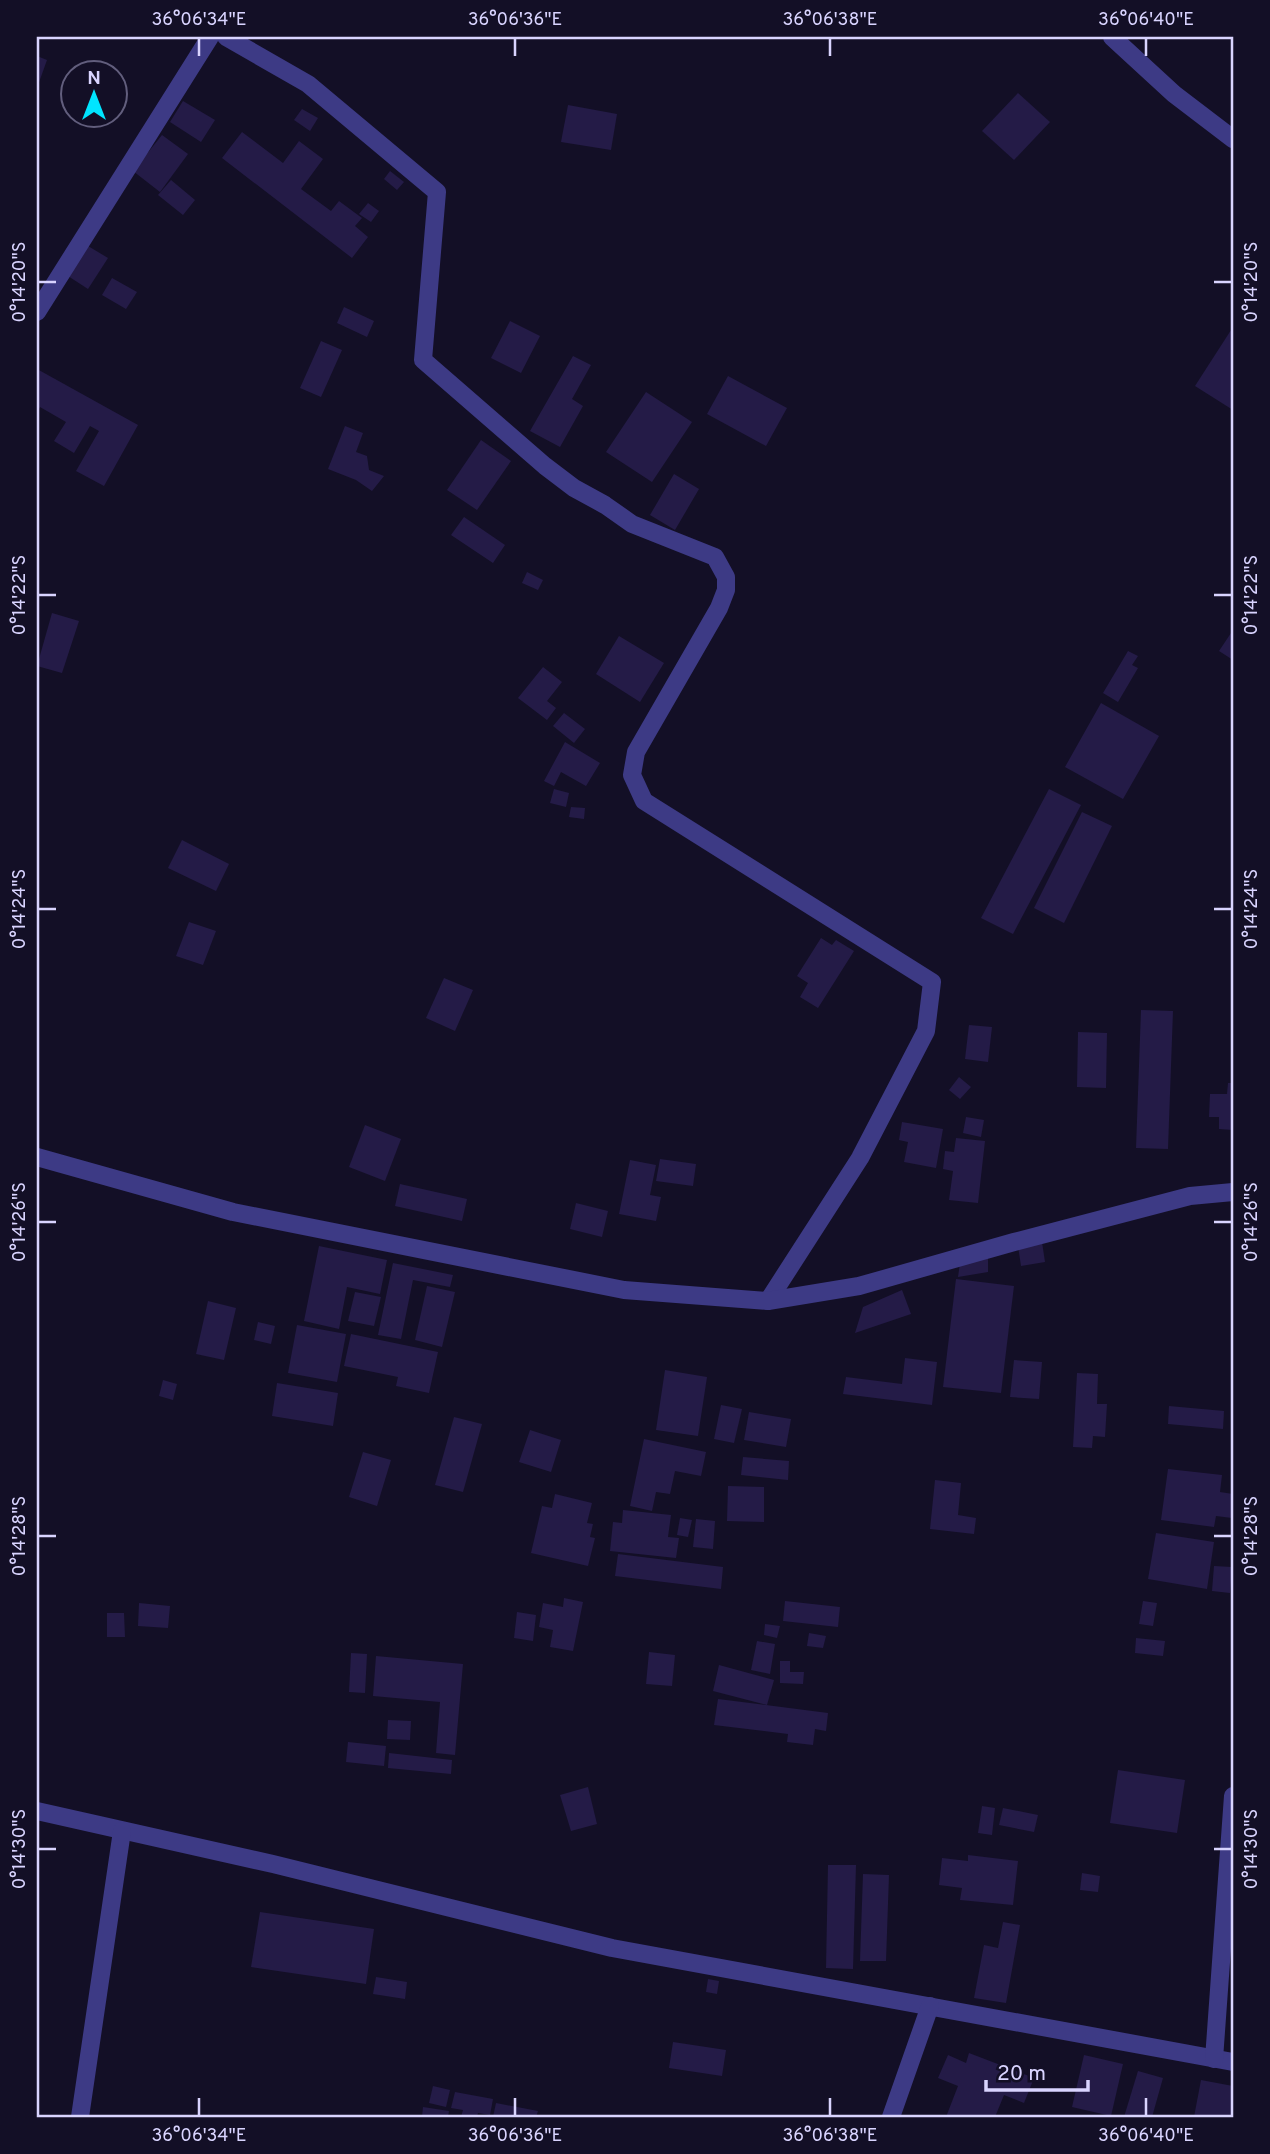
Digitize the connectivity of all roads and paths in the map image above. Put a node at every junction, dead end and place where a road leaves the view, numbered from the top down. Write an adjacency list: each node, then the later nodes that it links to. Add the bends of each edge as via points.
1 (211, 37): 5 (street)
2 (1112, 37): 4 (street, via 1174,94)
3 (229, 38): 8 (street, via 308,84 436,192 423,360 574,488 632,524 715,557 726,577 719,608 636,752 632,775 644,802 932,982 926,1031 860,1158)
4 (1233, 139)
5 (37, 312)
6 (37, 1157): 8 (street, via 233,1212 611,1287)
7 (1233, 1192): 8 (street, via 1190,1196 859,1286)
8 (768, 1301)
9 (1233, 1796): 13 (street)
10 (37, 1811): 11 (street)
11 (122, 1831): 12 (street, via 612,1948); 15 (street)
12 (930, 2006): 13 (street); 16 (street)
13 (1214, 2059): 14 (street)
14 (1233, 2062)
15 (80, 2117)
16 (891, 2117)

